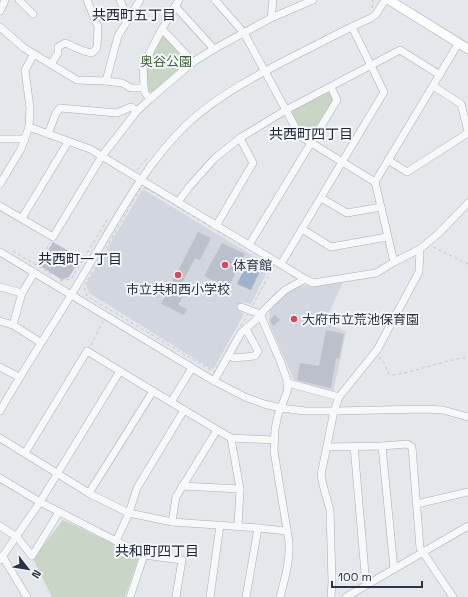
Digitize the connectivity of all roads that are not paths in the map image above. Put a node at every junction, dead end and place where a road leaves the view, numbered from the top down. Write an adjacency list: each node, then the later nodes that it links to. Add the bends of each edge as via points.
1 (5, 0): 12 (street)
2 (19, 0): 13 (street)
3 (87, 0): 25 (street, via 98,27 97,48 92,53 85,52 65,43 58,46 58,53)
4 (120, 0): 15 (street)
5 (140, 0): 15 (street)
6 (215, 0): 19 (street)
7 (272, 0): 14 (street)
8 (313, 0): 14 (street)
9 (385, 0): 17 (street, via 376,14)
10 (389, 0): 20 (main road)
11 (177, 3): 18 (street); 21 (street)
12 (0, 8)
13 (33, 14)
14 (271, 18): 19 (street)
15 (128, 19): 29 (street, via 118,36)
16 (0, 27): 23 (street)
17 (352, 27): 26 (street); 27 (street)
18 (162, 29): 24 (street); 32 (street, via 143,65)
19 (244, 33): 21 (street); 27 (street)
20 (458, 44): 22 (main road); 28 (street)
21 (214, 48): 24 (street)
22 (468, 49)
23 (34, 54): 25 (street); 36 (street, via 25,70 30,108)
24 (193, 62): 33 (street)
25 (51, 64): 29 (street, via 77,80)
26 (371, 66): 28 (street, via 400,50); 31 (street); 46 (street, via 384,92)
27 (266, 71): 34 (street); 47 (street, via 214,102 187,125 163,149)
28 (440, 75): 30 (street)
29 (106, 81): 32 (street, via 122,83 131,88)
30 (433, 86): 37 (street, via 460,104); 45 (street)
31 (331, 87): 34 (street); 43 (street, via 337,100)
32 (144, 88): 33 (street)
33 (150, 99): 35 (street)
34 (286, 110): 39 (street); 43 (street, via 300,136)
35 (137, 111): 38 (street, via 131,107 117,113 60,108); 44 (street)
36 (29, 127): 38 (street); 41 (street)
37 (468, 132): 45 (street, via 407,172)
38 (48, 134): 42 (street)
39 (240, 138): 51 (street, via 215,158); 56 (street, via 253,163)
40 (0, 139): 41 (street)
41 (25, 139): 49 (street)
42 (68, 142): 44 (street); 55 (street)
43 (311, 143): 46 (street); 59 (street)
44 (102, 156): 47 (street); 55 (street, via 53,237)
45 (388, 160): 48 (street)
46 (342, 163): 48 (street); 50 (street)
47 (140, 179): 51 (street); 68 (street)
48 (375, 182): 54 (street)
49 (0, 184)
50 (321, 198): 54 (street, via 347,213); 57 (street)
51 (178, 202): 56 (street)
52 (468, 203): 60 (street)
53 (0, 206): 55 (street)
54 (381, 207): 58 (street)
55 (22, 218)
56 (216, 226): 59 (street)
57 (302, 229): 58 (street, via 331,247); 63 (street)
58 (387, 237): 62 (street)
59 (249, 245): 63 (street)
60 (420, 249): 62 (street); 83 (street, via 419,272 375,353)
61 (0, 252): 64 (street)
62 (394, 262): 65 (street, via 376,273 313,283)
63 (281, 264): 65 (street)
64 (34, 273): 67 (street); 68 (street)
65 (305, 279): 70 (street, via 285,290)
66 (0, 287): 67 (street)
67 (22, 293): 72 (street)
68 (70, 295): 74 (street); 77 (street)
69 (241, 307): 70 (street)
70 (260, 314): 73 (street); 81 (street)
71 (0, 321): 72 (street)
72 (13, 325): 74 (street)
73 (246, 329): 75 (street); 75 (street, via 258,351 255,356 234,358)
74 (40, 342): 79 (street)
75 (229, 355): 80 (street)
76 (0, 367): 79 (street)
77 (192, 368): 80 (street); 84 (street)
78 (120, 371): 82 (street); 97 (street, via 87,351); 98 (street)
79 (19, 378): 87 (street)
80 (214, 381): 85 (street, via 245,397)
81 (288, 383): 83 (street); 85 (street)
82 (153, 391): 84 (street); 103 (street)
83 (339, 397): 88 (street)
84 (171, 402): 86 (street)
85 (282, 408): 88 (street); 93 (street, via 276,422)
86 (184, 410): 90 (street); 107 (street, via 136,488)
87 (0, 411)
88 (334, 411): 89 (street, via 425,409 443,410); 96 (street)
89 (468, 417)
90 (216, 430): 92 (street); 100 (street)
91 (0, 438): 97 (street)
92 (231, 438): 93 (street); 101 (street)
93 (274, 440): 114 (street)
94 (354, 446): 95 (street); 96 (street); 121 (street)
95 (382, 446): 105 (street, via 407,444 412,447); 120 (street)
96 (327, 447): 128 (street, via 321,475 330,510)
97 (25, 453): 98 (street)
98 (58, 473): 103 (street); 104 (street)
99 (0, 478): 104 (street)
100 (182, 486): 101 (street); 108 (street, via 176,497)
101 (240, 489): 111 (street)
102 (468, 492): 105 (street)
103 (89, 493): 107 (street)
104 (40, 502): 106 (street); 115 (street)
105 (417, 504): 117 (street, via 420,548)
106 (59, 512): 115 (street, via 32,556); 116 (street)
107 (129, 513): 108 (street); 116 (street)
108 (172, 522): 109 (street)
109 (220, 525): 111 (street); 125 (street)
110 (0, 526): 115 (street)
111 (238, 526): 113 (street)
112 (468, 526): 117 (street)
113 (258, 528): 114 (street); 126 (street)
114 (287, 531): 127 (street, via 290,556)
115 (17, 537): 119 (street)
116 (116, 541): 118 (street)
117 (424, 552): 120 (street); 130 (street)
118 (144, 555): 123 (street); 124 (street, via 182,560)
119 (2, 558): 122 (street)
120 (394, 569): 121 (street)
121 (366, 585): 129 (street)
122 (27, 597)
123 (130, 597)
124 (177, 597)
125 (210, 597)
126 (246, 597)
127 (280, 597)
128 (331, 597)
129 (346, 597)
130 (453, 597)

